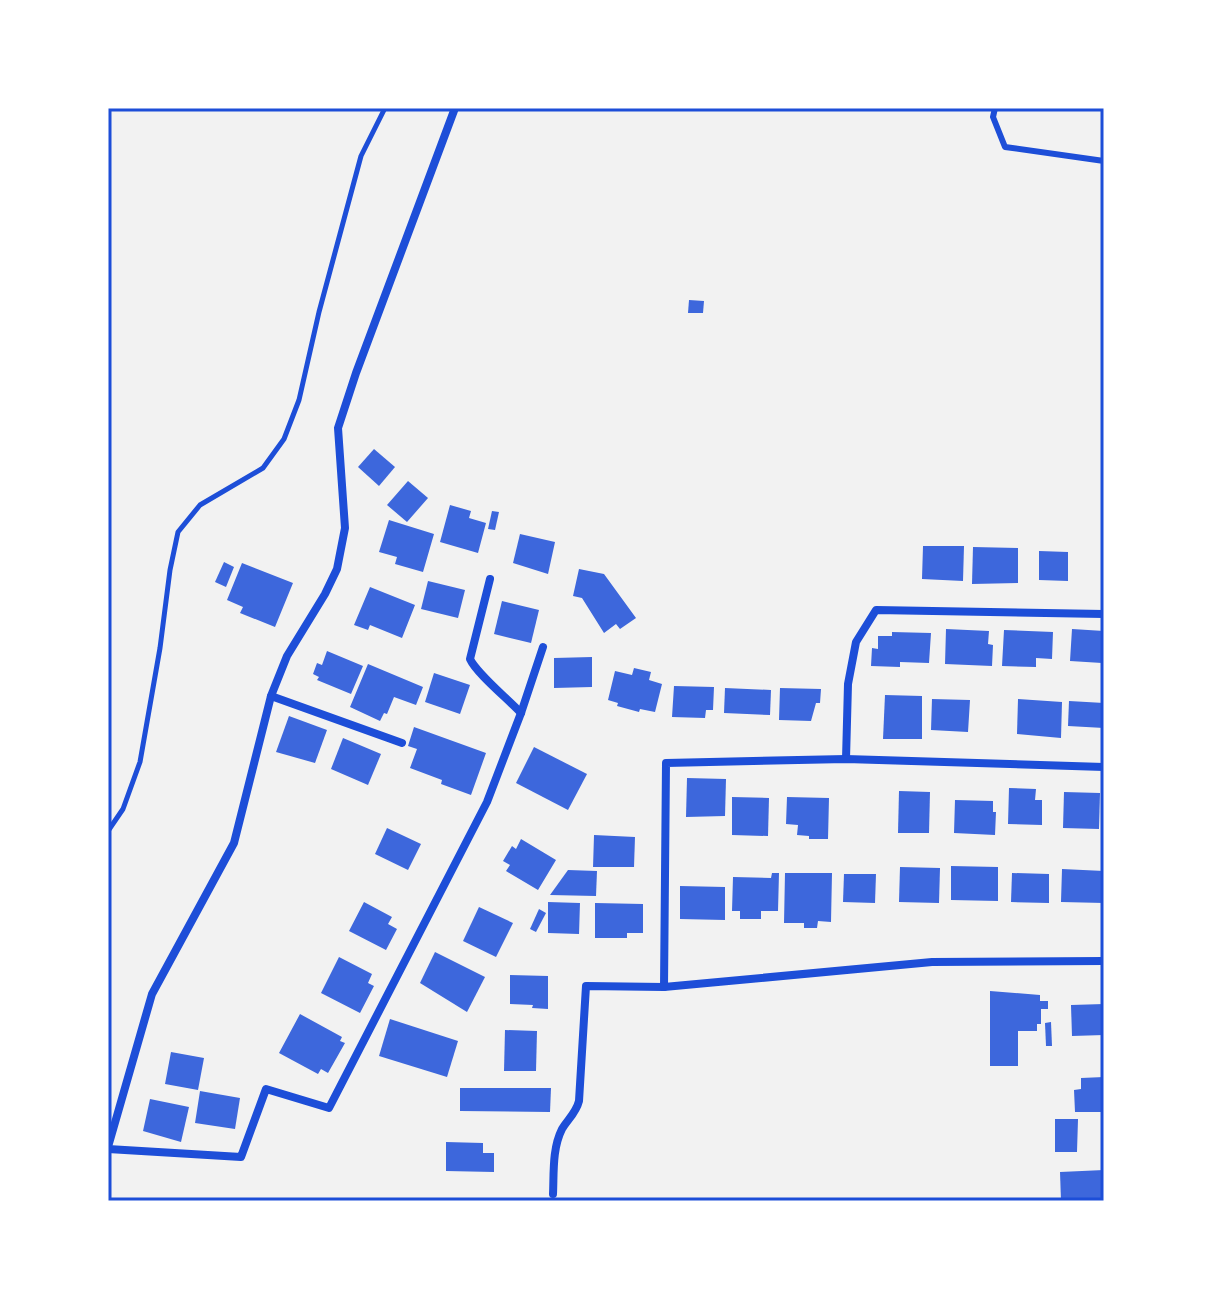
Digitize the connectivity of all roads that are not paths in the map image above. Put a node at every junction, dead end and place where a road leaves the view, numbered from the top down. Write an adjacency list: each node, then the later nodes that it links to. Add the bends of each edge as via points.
1 (455, 108): 7 (street, via 338,428 345,528 337,569 287,656)
2 (995, 108): 3 (lane, via 993,117 1005,147)
3 (1104, 161)
4 (490, 579): 8 (street, via 470,659)
5 (1104, 614): 10 (street, via 876,610 856,642 848,684)
6 (543, 647): 8 (street)
7 (271, 696): 9 (street); 14 (street, via 234,843 152,994)
8 (521, 713): 14 (street, via 487,802 329,1108 266,1089 241,1157)
9 (402, 743)
10 (846, 759): 11 (street); 13 (street, via 666,763)
11 (1104, 767)
12 (1104, 961): 13 (street, via 932,962)
13 (664, 987): 15 (street, via 586,986 579,1101 555,1148)
14 (108, 1148)
15 (553, 1194)

